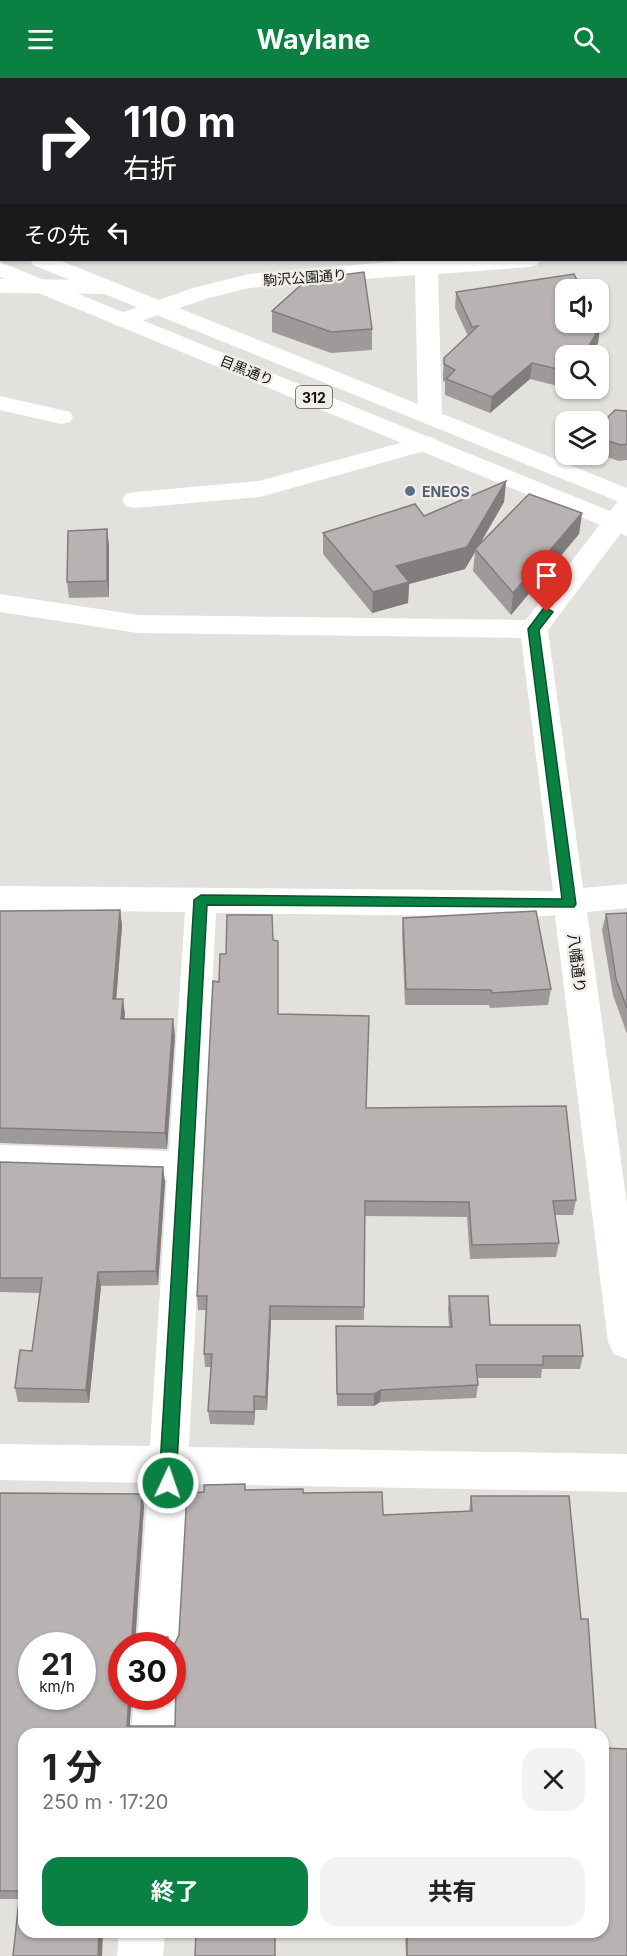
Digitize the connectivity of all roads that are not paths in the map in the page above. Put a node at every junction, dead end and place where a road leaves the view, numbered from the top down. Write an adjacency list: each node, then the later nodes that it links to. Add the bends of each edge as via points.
1 (43, 261): 6 (street, 目黒通り / 312)
2 (503, 261): 3 (street, 駒沢公園通り)
3 (425, 264): 7 (street, 駒沢公園通り, via 249,281); 10 (street)
4 (8, 280): 5 (street, 目黒通り / 312)
5 (44, 287): 6 (street); 8 (street, 目黒通り / 312)
6 (107, 287): 7 (street, 目黒通り / 312)
7 (159, 307): 8 (street, 駒沢公園通り); 10 (street, 目黒通り / 312)
8 (123, 320): 12 (street, 目黒通り / 312)
9 (0, 403): 11 (street)
10 (430, 416): 14 (street, 目黒通り / 312)
11 (61, 417)
12 (426, 443): 13 (street, via 260,489); 14 (street, 目黒通り / 312)
13 (135, 500)
14 (624, 514): 16 (street)
15 (0, 603): 16 (street, via 138,624)
16 (534, 629): 20 (street, 八幡通り)
17 (627, 896): 20 (street)
18 (0, 898): 19 (street)
19 (201, 900): 20 (street); 22 (street)
20 (569, 904): 23 (street, 八幡通り)
21 (0, 1160): 22 (street)
22 (186, 1166): 25 (street)
23 (627, 1342)
24 (0, 1462): 25 (street)
25 (169, 1466): 26 (street); 27 (street)
26 (627, 1473)
27 (159, 1632)
28 (154, 1710): 29 (street)
29 (153, 1728)
30 (142, 1938): 31 (street)
31 (140, 1956)

